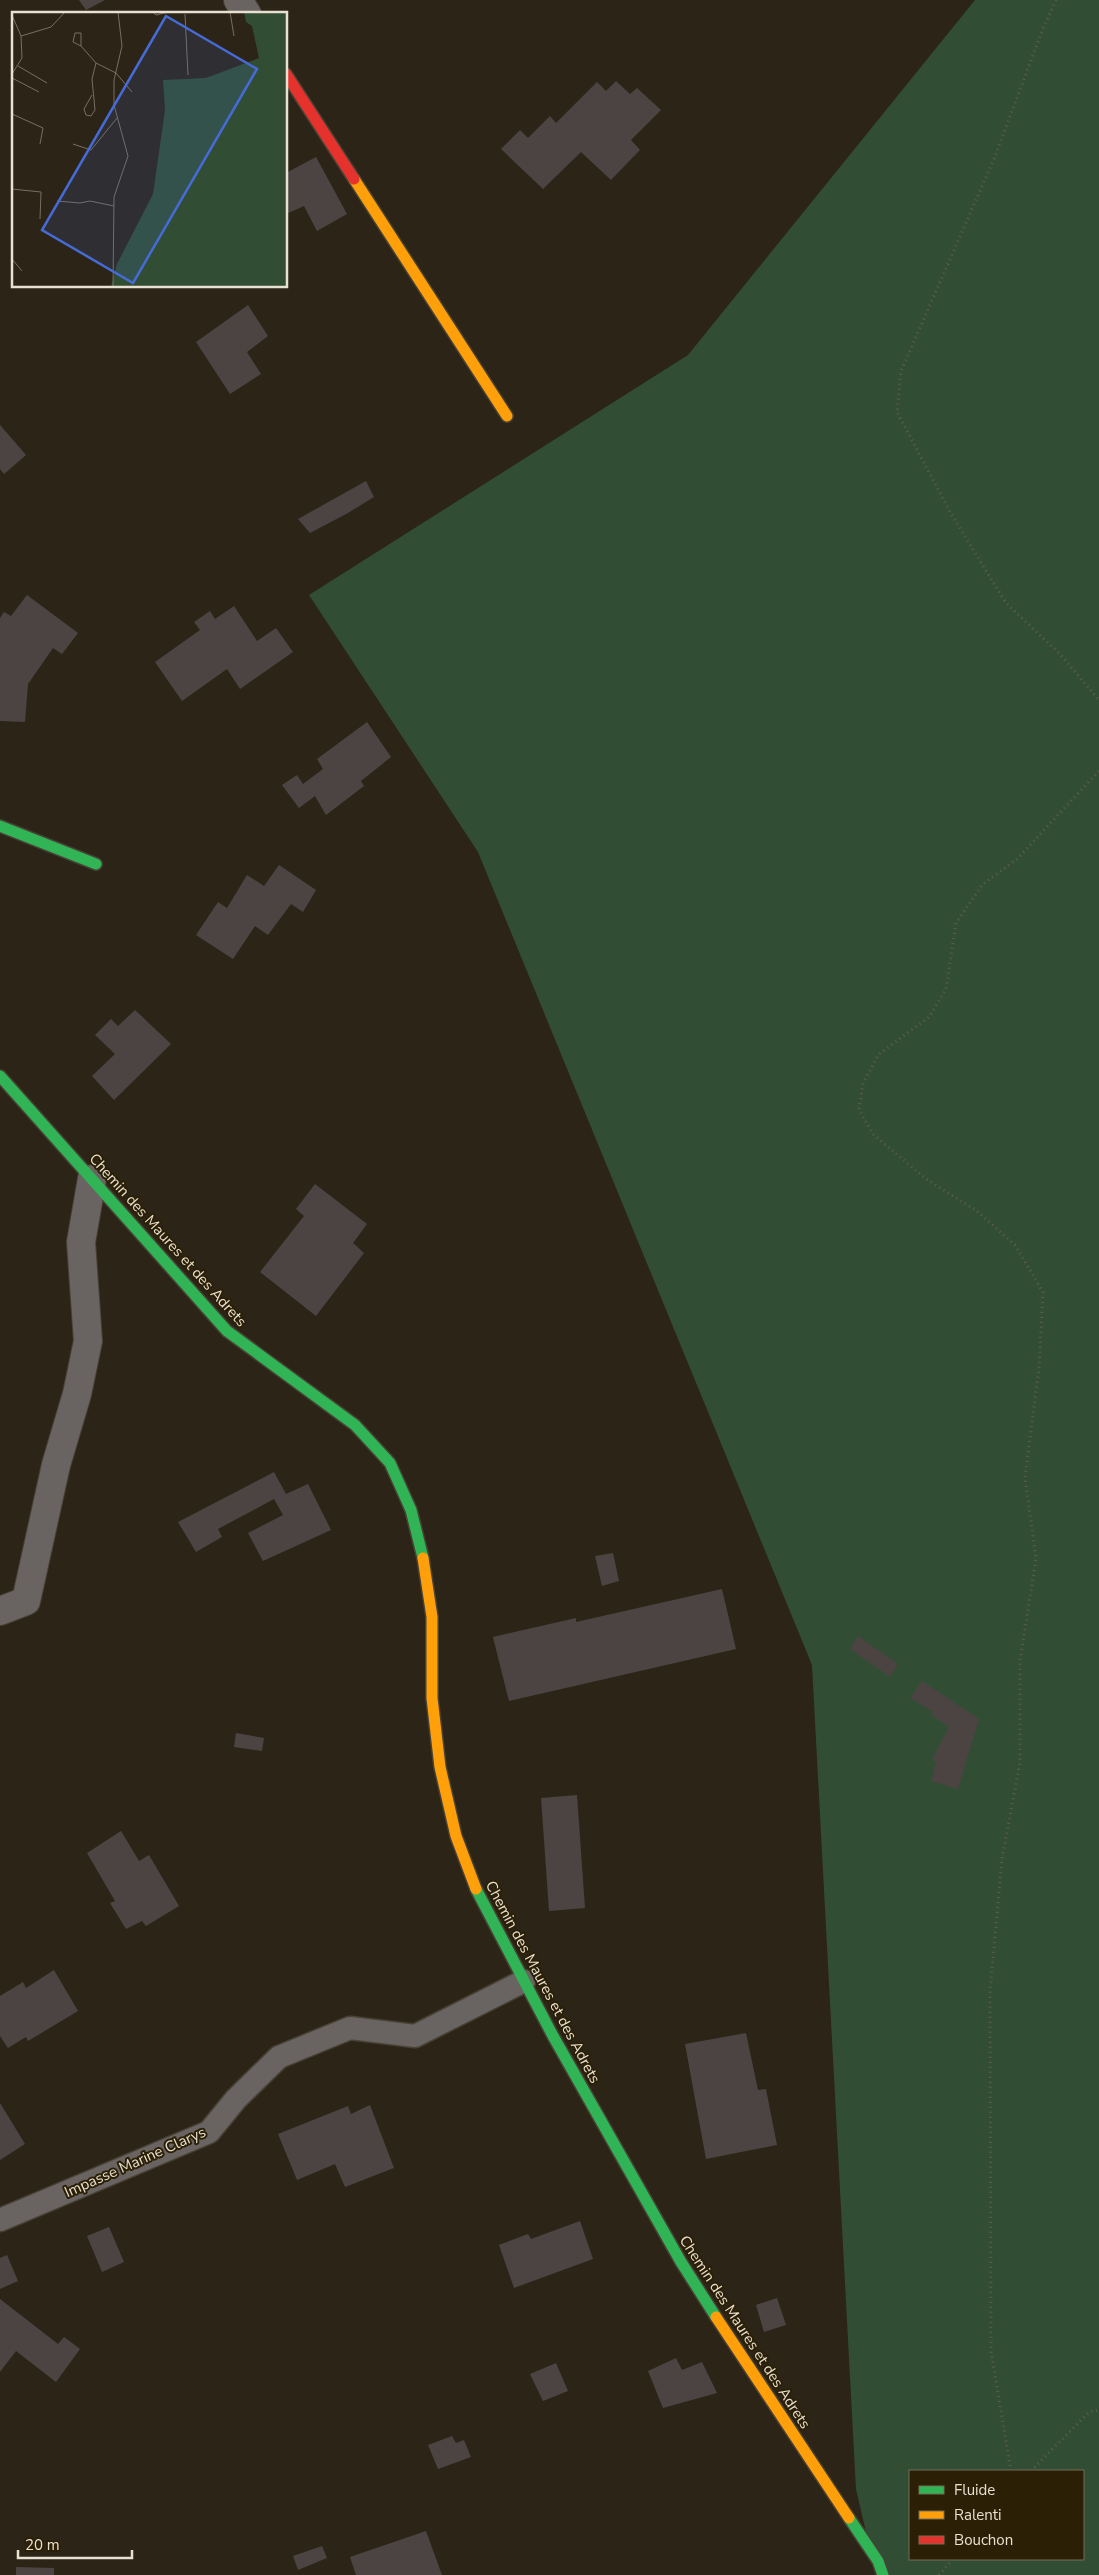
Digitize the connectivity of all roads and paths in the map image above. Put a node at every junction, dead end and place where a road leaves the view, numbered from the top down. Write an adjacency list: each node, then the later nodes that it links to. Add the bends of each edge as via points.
1 (238, 0): 3 (street)
2 (1056, 0): 6 (path, via 994,159 901,371 897,412 950,512 1006,603 1060,654)
3 (246, 12)
4 (288, 77): 5 (street)
5 (507, 416)
6 (1099, 700)
7 (1099, 771): 16 (path, via 1017,859 982,885 956,923 946,989 929,1017 879,1054 862,1083 858,1110 872,1134 926,1180 977,1211 1015,1245 1044,1292 1026,1478 1036,1558 1020,1662 1020,1762 1002,1859 990,1990 991,2351)
8 (0, 826): 9 (street)
9 (96, 864)
10 (0, 1076): 11 (street, Chemin des Maures et des Adrets)
11 (92, 1179): 12 (street, via 81,1242 88,1341 77,1394 56,1465 26,1600); 13 (street, Chemin des Maures et des Adrets, via 227,1331 356,1425 390,1463 411,1510 422,1551 432,1617 432,1698 440,1767 456,1836 480,1901)
12 (0, 1611)
13 (524, 1981): 14 (lane, Impasse Marine Clarys, via 416,2036 350,2028 279,2057 236,2099 209,2132); 19 (street, Chemin des Maures et des Adrets, via 681,2262 878,2561)
14 (0, 2220)
15 (1099, 2410): 17 (path, via 1089,2412)
16 (1011, 2470)
17 (1032, 2470)
18 (952, 2560): 20 (path)
19 (883, 2575)
20 (939, 2575)

